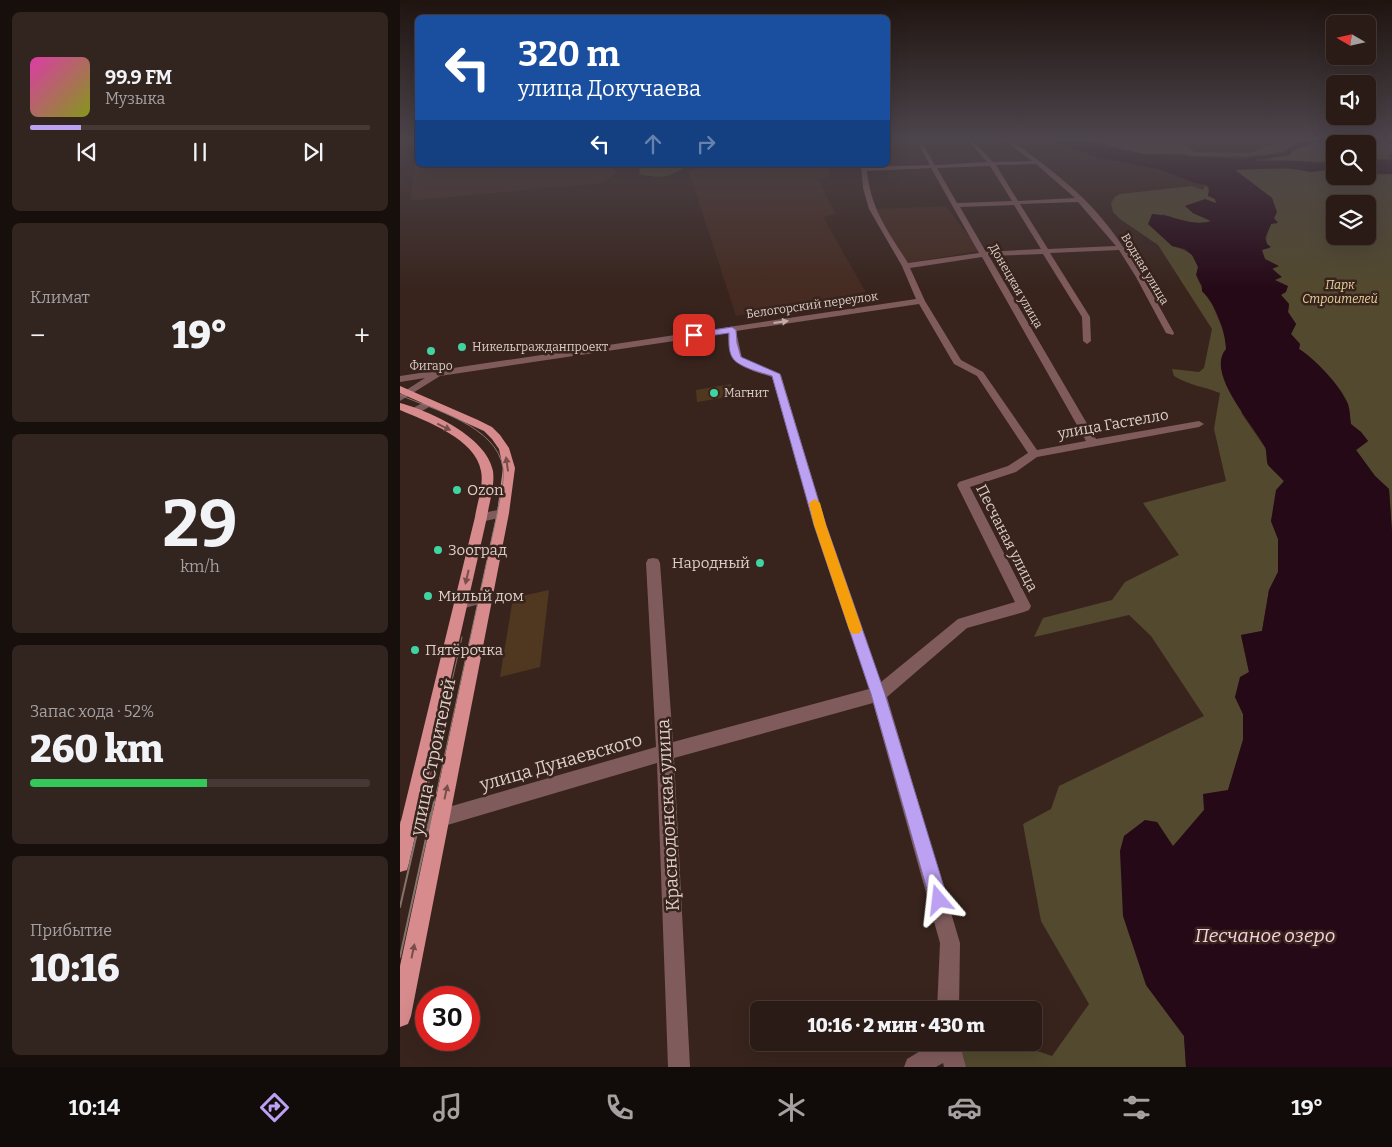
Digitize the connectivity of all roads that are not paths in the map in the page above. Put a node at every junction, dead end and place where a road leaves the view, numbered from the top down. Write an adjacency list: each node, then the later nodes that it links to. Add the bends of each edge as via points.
1 (867, 190): 11 (street, via 872,209)
2 (945, 190): 7 (street, Донецкая улица)
3 (1009, 190): 6 (street)
4 (1070, 190): 5 (street, Водная улица)
5 (1082, 200): 6 (street); 8 (street, Водная улица)
6 (1017, 203): 7 (street); 9 (street)
7 (954, 205): 10 (street, Донецкая улица)
8 (1121, 248): 9 (street); 14 (street, Водная улица)
9 (1046, 251): 10 (street); 15 (street, via 1086,317)
10 (985, 254): 11 (street); 21 (street, Донецкая улица)
11 (906, 266): 12 (street)
12 (921, 301): 13 (street, Белогорский переулок, one-way to 12); 22 (street, via 957,362 980,374)
13 (732, 330): 16 (street, Белогорский переулок); 28 (street, via 738,359 756,369 776,374 820,525)
14 (1170, 333)
15 (1087, 341)
16 (439, 373): 17 (street, Белогорский переулок); 19 (street)
17 (400, 379)
18 (425, 400): 19 (main road, улица Строителей); 19 (street); 23 (main road, улица Строителей, one-way to 18, via 509,468 504,448 488,429)
19 (404, 401): 24 (main road, улица Строителей, one-way to 24, via 470,441 481,454 487,470)
20 (1198, 424): 21 (street, улица Гастелло)
21 (1093, 443): 22 (street, улица Гастелло)
22 (1034, 454): 28 (street, Песчаная улица, via 1012,469 963,485 1024,606 963,623)
23 (503, 512): 24 (street); 26 (main road, улица Строителей)
24 (481, 517): 27 (main road, улица Строителей, one-way to 27)
25 (653, 563): 29 (street, Краснодонская улица)
26 (486, 597): 27 (street); 30 (main road, улица Строителей, one-way to 26)
27 (461, 603): 31 (main road, улица Строителей)
28 (878, 694): 29 (street, улица Дунаевского); 33 (street, via 950,944)
29 (666, 753): 30 (street, улица Дунаевского); 36 (street, Краснодонская улица)
30 (441, 818): 31 (street, улица Дунаевского); 34 (main road, улица Строителей, one-way to 30)
31 (404, 828): 32 (main road, улица Строителей)
32 (400, 863)
33 (948, 1001)
34 (400, 1016)
35 (950, 1052): 37 (street)
36 (679, 1067)
37 (915, 1067)

